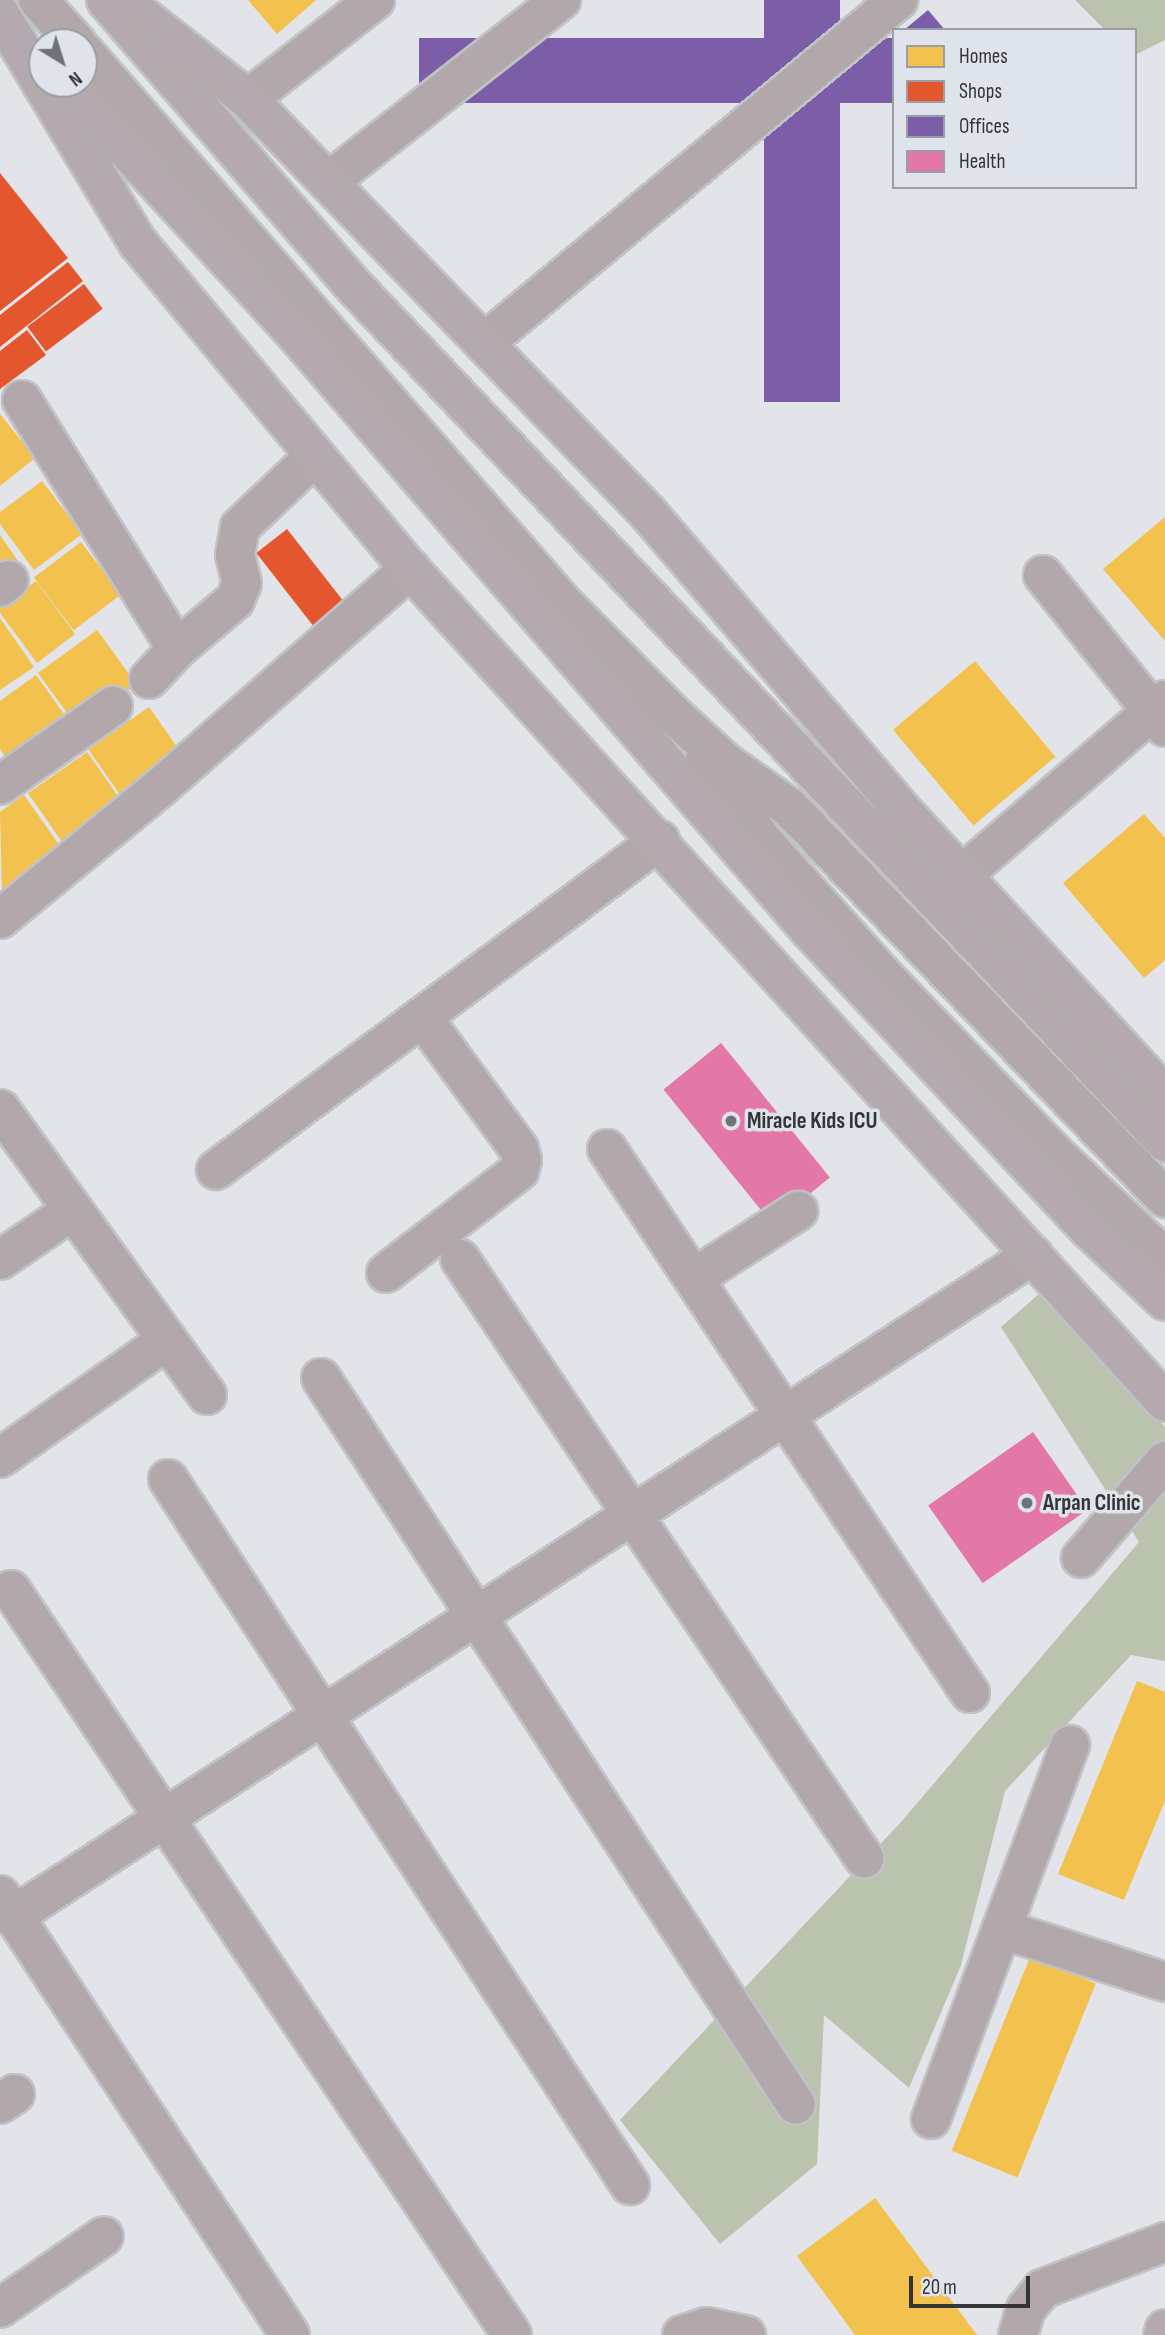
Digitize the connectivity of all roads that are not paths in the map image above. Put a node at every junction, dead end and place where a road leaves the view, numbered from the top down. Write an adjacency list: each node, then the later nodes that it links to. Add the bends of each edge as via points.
1 (38, 0): 7 (street)
2 (375, 0): 13 (street)
3 (561, 0): 14 (street)
4 (898, 0): 15 (street)
5 (125, 2): 13 (main road); 32 (main road, via 350,282)
6 (0, 13): 8 (main road); 9 (main road)
7 (63, 28)
8 (28, 43)
9 (28, 60)
10 (98, 68): 24 (street, via 564,603)
11 (50, 98): 17 (main road, via 138,243)
12 (79, 98): 44 (main road, via 295,333 807,926 1090,1230)
13 (248, 99): 14 (main road)
14 (328, 182): 15 (main road)
15 (484, 344): 27 (main road, via 649,513 909,818)
16 (22, 400): 20 (street)
17 (315, 456): 18 (main road); 20 (street, via 240,527 235,555 242,583 235,600)
18 (410, 569): 26 (main road); 28 (street, via 162,786)
19 (1043, 575): 23 (street)
20 (177, 649): 21 (street)
21 (149, 679)
22 (113, 706): 25 (street)
23 (1161, 712): 27 (street)
24 (676, 717): 35 (street, via 725,762 790,808); 39 (street, via 762,840 872,963 1052,1151)
25 (0, 785)
26 (660, 840): 29 (street); 38 (main road)
27 (963, 874): 30 (main road)
28 (0, 919)
29 (422, 1017): 34 (street); 42 (street, via 519,1149 522,1160 519,1171)
30 (1165, 1095)
31 (0, 1109): 36 (street)
32 (1165, 1142)
33 (607, 1149): 43 (street)
34 (216, 1170)
35 (1165, 1198)
36 (73, 1210): 41 (street); 45 (street)
37 (798, 1211): 43 (street)
38 (1033, 1255): 48 (main road); 49 (street)
39 (1165, 1258)
40 (460, 1259): 53 (street)
41 (0, 1260)
42 (386, 1273)
43 (694, 1278): 49 (street)
44 (1165, 1301)
45 (167, 1340): 47 (street); 50 (street)
46 (321, 1378): 56 (street)
47 (207, 1395)
48 (1165, 1402)
49 (785, 1416): 53 (street); 57 (street)
50 (0, 1458)
51 (1165, 1461): 54 (street)
52 (168, 1479): 58 (street)
53 (632, 1514): 56 (street); 61 (street)
54 (1081, 1558)
55 (11, 1590): 60 (street)
56 (477, 1615): 58 (street); 65 (street)
57 (970, 1693)
58 (322, 1716): 60 (street); 67 (street)
59 (1070, 1745): 63 (street)
60 (164, 1818): 62 (street, via 32,1904); 73 (street)
61 (864, 1858)
62 (3, 1907): 72 (street)
63 (1002, 1929): 64 (street); 66 (street)
64 (1165, 1982)
65 (796, 2105)
66 (931, 2119)
67 (630, 2185)
68 (104, 2236): 70 (street)
69 (1165, 2242): 76 (street, via 1042,2289 1026,2309)
70 (0, 2308)
71 (1165, 2329): 77 (main road)
72 (290, 2335)
73 (512, 2335)
74 (682, 2335): 75 (street, via 707,2328)
75 (746, 2335)
76 (1018, 2335)
77 (1163, 2335)

